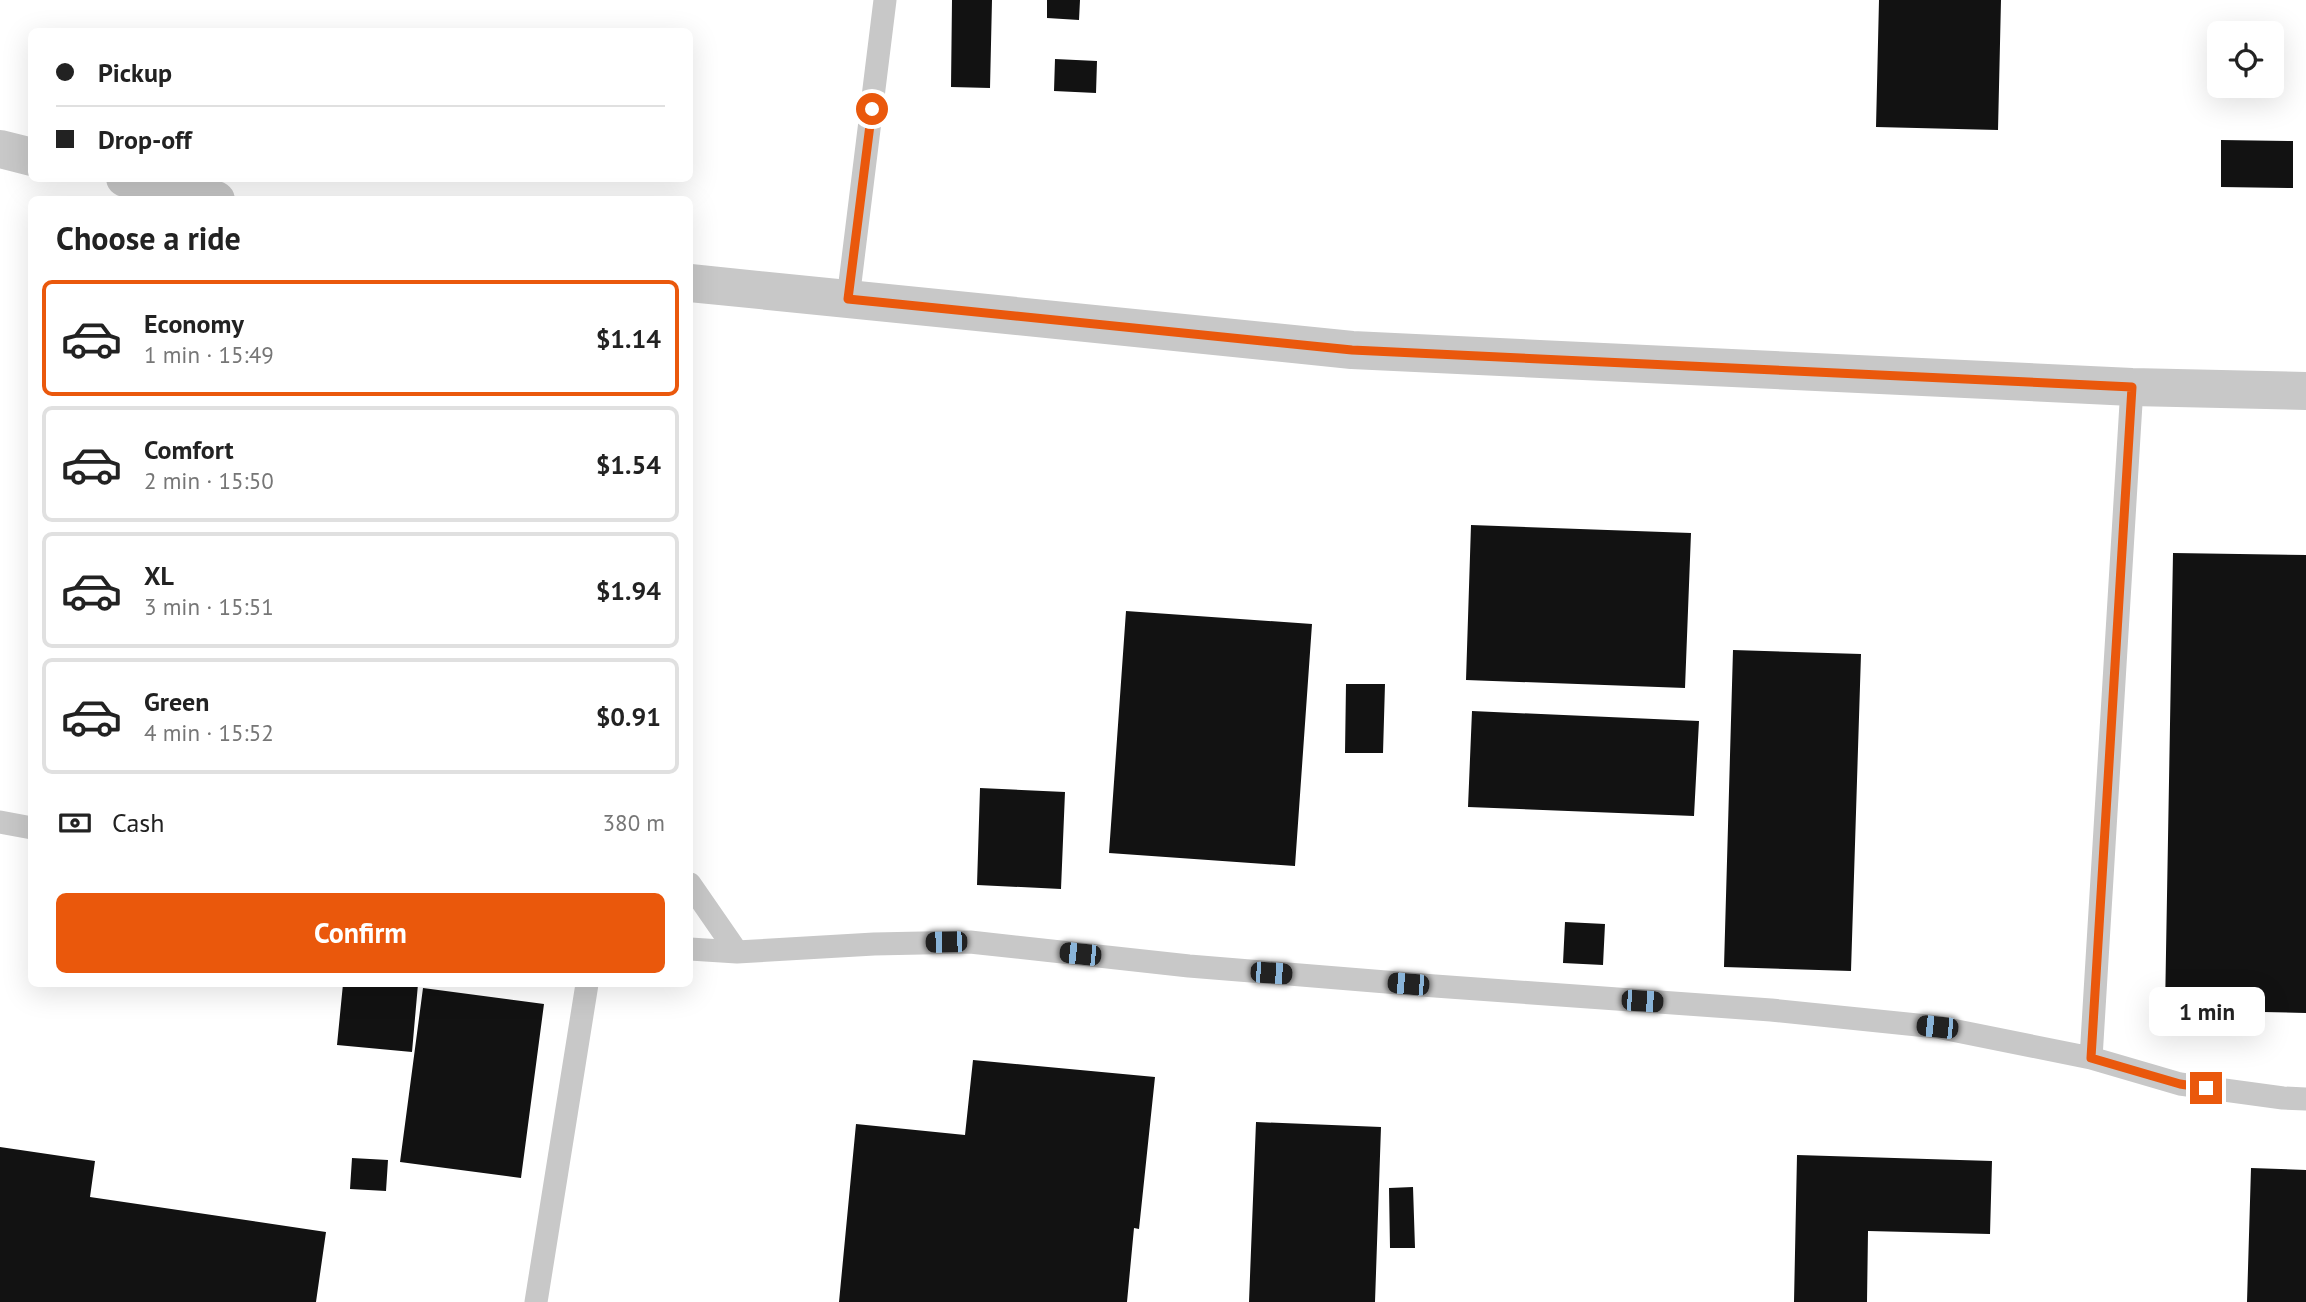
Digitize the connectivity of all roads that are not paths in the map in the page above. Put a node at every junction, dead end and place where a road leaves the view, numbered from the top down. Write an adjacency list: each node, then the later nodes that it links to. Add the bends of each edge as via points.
1 (885, 0): 7 (lane)
2 (0, 149): 3 (street)
3 (28, 156)
4 (142, 182): 5 (street)
5 (199, 196)
6 (693, 282): 7 (street)
7 (848, 299): 8 (street, via 1352,350)
8 (2132, 387): 9 (street); 16 (lane)
9 (2306, 391)
10 (0, 822): 11 (lane)
11 (28, 827)
12 (693, 888): 14 (lane)
13 (693, 949): 14 (lane)
14 (737, 952): 16 (lane, via 970,942 1203,967 1937,1027)
15 (587, 987): 18 (lane)
16 (2091, 1058): 17 (lane, via 2180,1084)
17 (2306, 1099)
18 (536, 1302)

